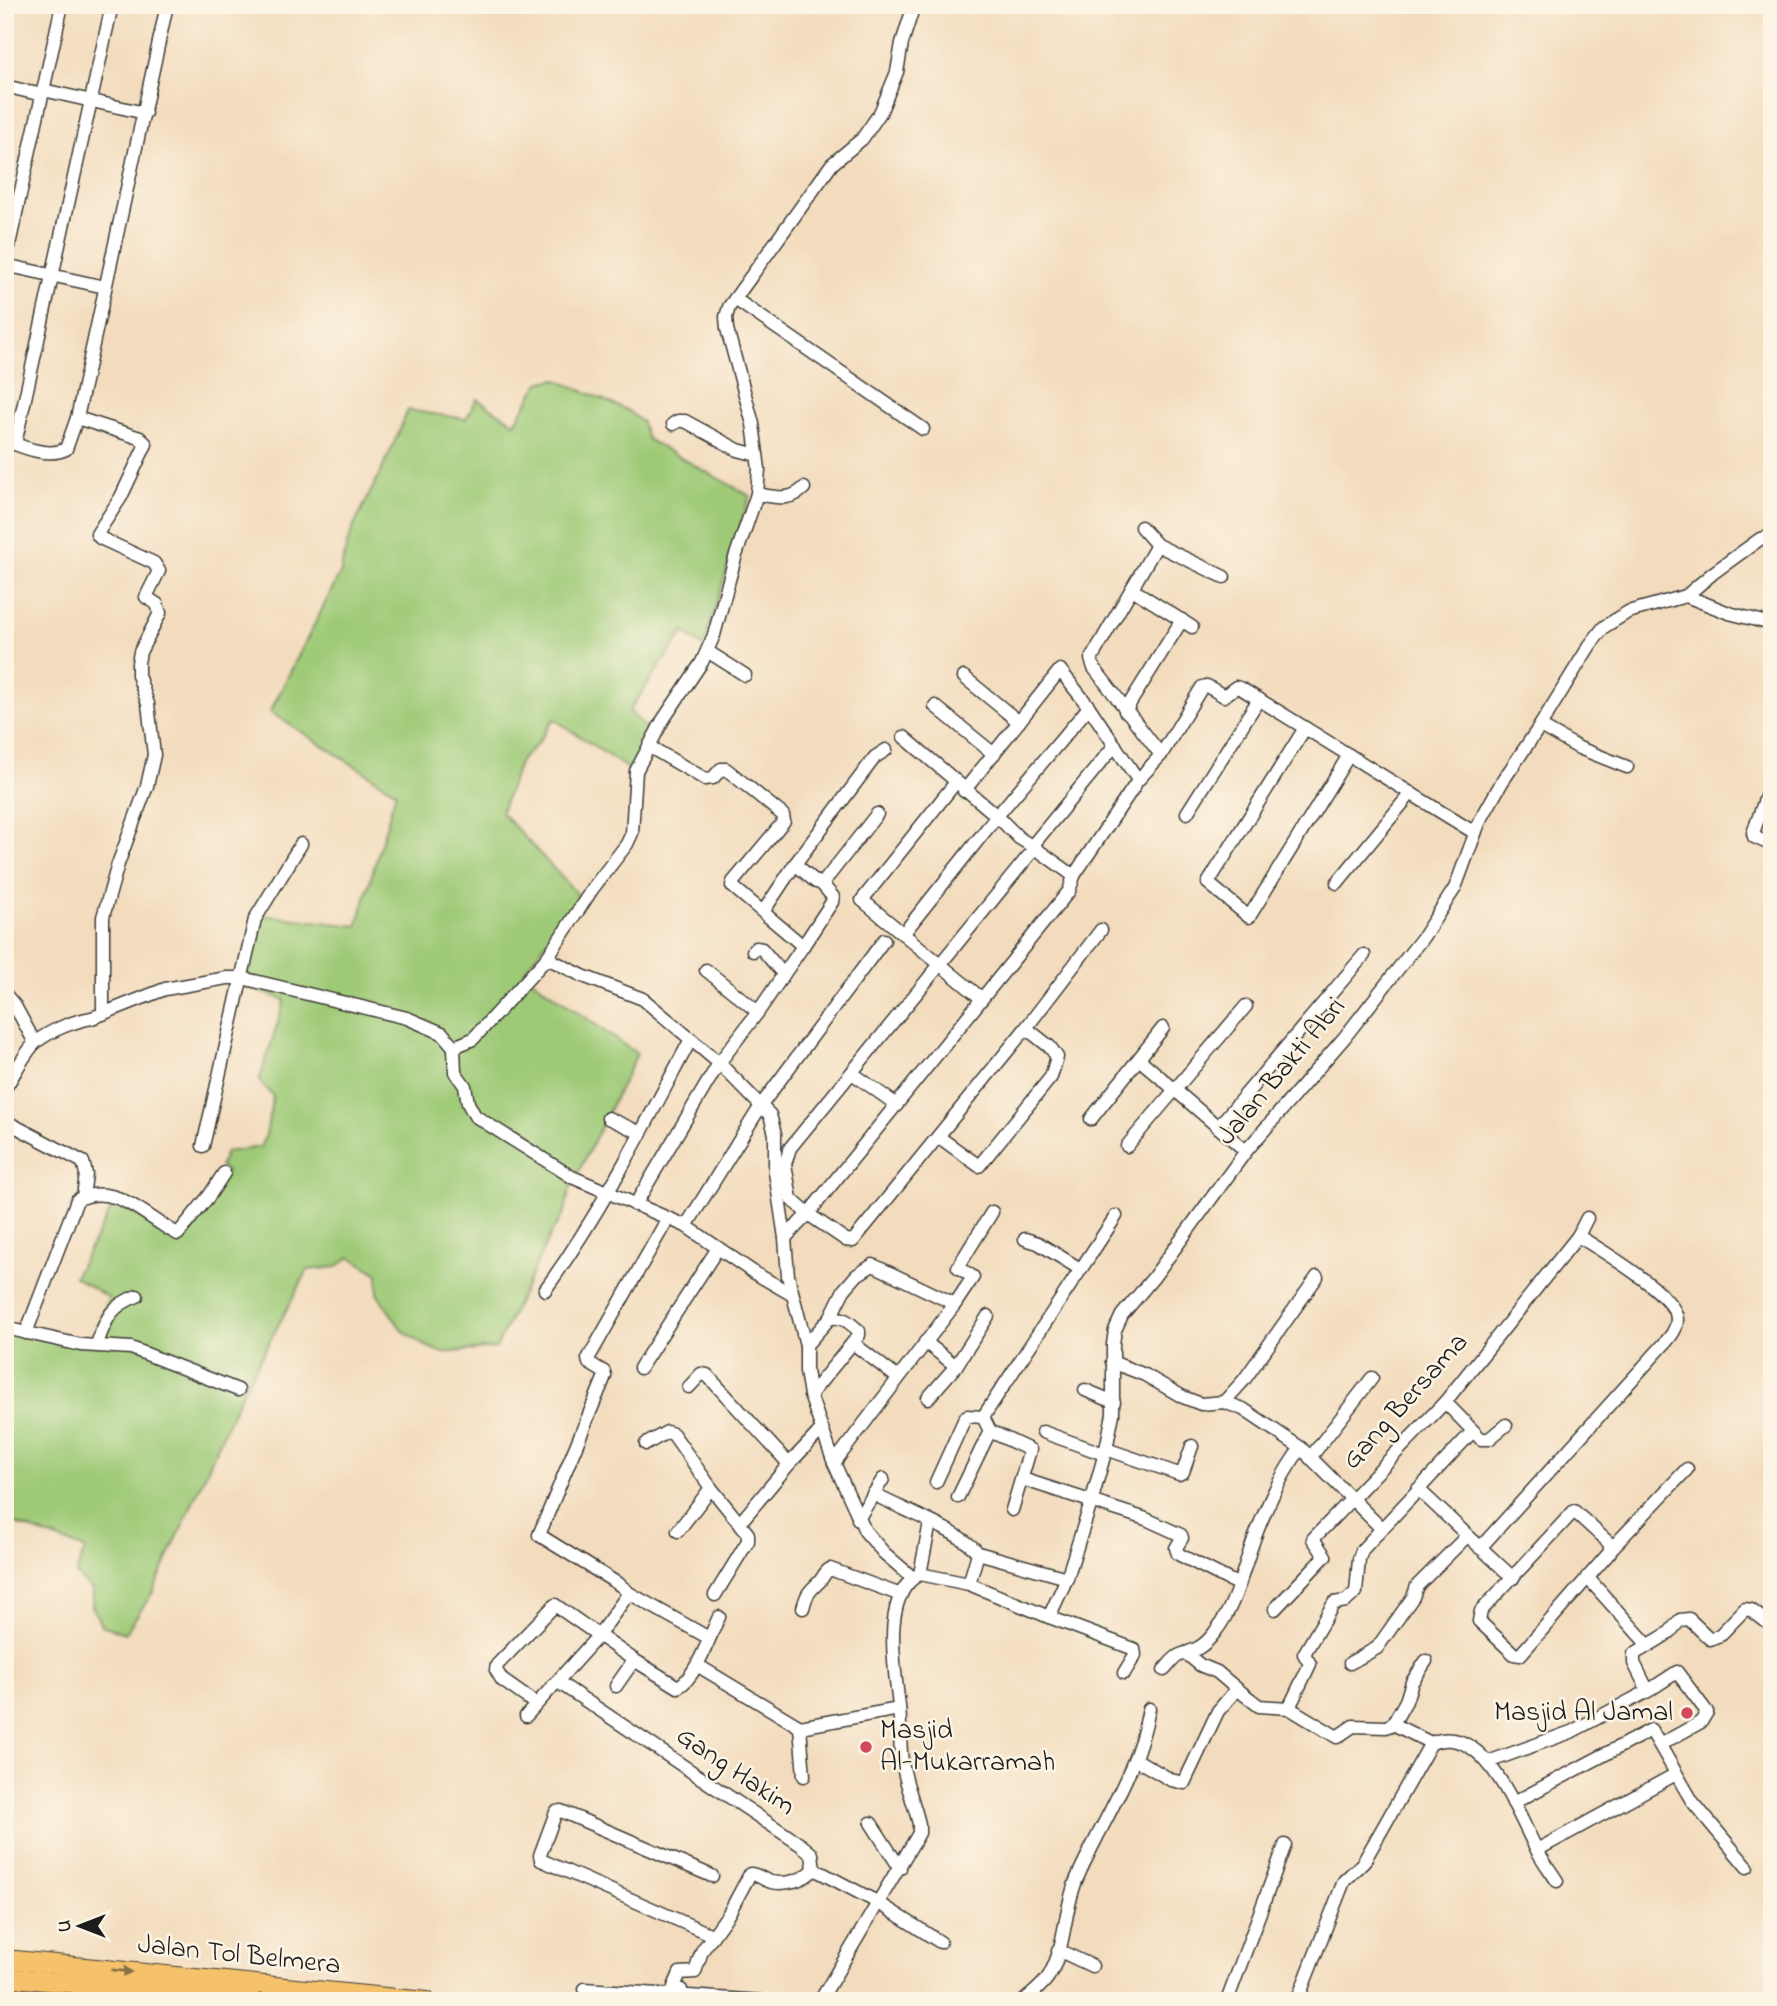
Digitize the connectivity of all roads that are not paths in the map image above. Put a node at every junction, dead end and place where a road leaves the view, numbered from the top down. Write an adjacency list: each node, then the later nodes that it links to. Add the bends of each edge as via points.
1 (62, 5): 6 (street)
2 (112, 5): 7 (street)
3 (167, 5): 8 (street)
4 (914, 5): 12 (street, via 897,72 880,113 862,139 832,164)
5 (5, 86): 6 (street)
6 (42, 92): 7 (street); 9 (street)
7 (91, 101): 8 (street); 10 (street)
8 (145, 113): 11 (street)
9 (5, 264): 10 (street)
10 (52, 275): 11 (street); 16 (street)
11 (105, 287): 13 (street)
12 (735, 299): 15 (street); 17 (street, via 727,312 727,329)
13 (77, 418): 16 (street, via 62,451); 76 (street, via 141,438 146,444 97,534 158,566 159,571 146,597 160,613 138,663 154,755 103,916)
14 (673, 424): 17 (street, via 685,421 738,450)
15 (923, 429)
16 (10, 442)
17 (757, 455): 19 (street)
18 (804, 488): 19 (street, via 788,499)
19 (757, 494): 27 (street)
20 (1141, 527): 22 (street)
21 (1772, 536): 25 (street, Jalan Bakti Abri, via 1760,539)
22 (1157, 545): 23 (street); 24 (street)
23 (1224, 577)
24 (1132, 589): 33 (street, via 1091,659); 33 (street, via 1187,624)
25 (1686, 596): 26 (street); 35 (street, Jalan Bakti Abri, via 1628,612 1604,627)
26 (1772, 624)
27 (707, 651): 28 (street); 39 (street)
28 (745, 675)
29 (964, 677): 34 (street)
30 (1259, 699): 36 (street); 42 (street, via 1236,687 1224,696 1202,687); 49 (street)
31 (935, 706): 41 (street)
32 (1089, 707): 34 (street, via 1060,670); 38 (street); 51 (street)
33 (1125, 710): 42 (street)
34 (1019, 722): 41 (street)
35 (1540, 726): 44 (street); 52 (street, Jalan Bakti Abri)
36 (1305, 728): 43 (street); 43 (street, via 1208,883 1249,916)
37 (904, 737): 47 (street)
38 (1115, 745): 42 (street, via 1138,780); 55 (street)
39 (650, 747): 60 (street, via 705,779 726,769 783,815 784,821 733,881 734,889); 67 (street, via 635,775 632,833 627,844)
40 (886, 750): 56 (street)
41 (994, 754): 47 (street)
42 (1161, 755)
43 (1349, 755): 48 (street)
44 (1627, 767)
45 (1772, 780): 54 (street, via 1753,833)
46 (1135, 785): 57 (street)
47 (960, 787): 51 (street); 62 (street, via 862,900)
48 (1411, 793): 52 (street); 58 (street)
49 (1187, 813)
50 (877, 814): 59 (street)
51 (997, 816): 55 (street); 62 (street)
52 (1475, 833): 97 (street, Jalan Bakti Abri, via 1455,888 1423,937)
53 (301, 844): 71 (street, via 255,919)
54 (1772, 845)
55 (1034, 847): 57 (street); 68 (street)
56 (795, 864): 59 (street); 60 (street)
57 (1073, 877): 73 (street, via 1069,891)
58 (1337, 883)
59 (821, 884): 64 (street, via 832,902)
60 (763, 912): 64 (street)
61 (1101, 930): 77 (street)
62 (903, 934): 68 (street)
63 (884, 940): 87 (street)
64 (803, 946): 70 (street)
65 (753, 951): 70 (street, via 762,949)
66 (1364, 955): 92 (street)
67 (547, 958): 79 (street, via 643,999); 81 (street, via 473,1038)
68 (941, 965): 73 (street); 84 (street)
69 (706, 970): 75 (street)
70 (783, 974): 75 (street)
71 (242, 978): 76 (street, via 165,989); 81 (street, via 407,1018 442,1033); 95 (street)
72 (6, 991): 80 (street)
73 (981, 998): 88 (street)
74 (1246, 1006): 86 (street)
75 (758, 1012): 83 (street)
76 (103, 1014): 80 (street, via 58,1029)
77 (1026, 1028): 94 (street); 94 (street, via 1057,1057 1051,1077 979,1166)
78 (1163, 1028): 82 (street)
79 (691, 1039): 83 (street); 93 (street)
80 (35, 1043): 85 (street)
81 (454, 1047): 99 (street, via 455,1072 475,1116 561,1171)
82 (1139, 1059): 86 (street); 90 (street)
83 (719, 1063): 87 (street); 101 (street)
84 (852, 1073): 88 (street); 103 (street, via 787,1153 789,1195)
85 (5, 1088)
86 (1175, 1090): 92 (street); 96 (street)
87 (762, 1104): 107 (street); 109 (street, via 774,1125 775,1172)
88 (897, 1105): 103 (street)
89 (608, 1118): 93 (street)
90 (1091, 1119)
91 (5, 1121): 100 (street, via 83,1162)
92 (1218, 1126): 97 (street)
93 (641, 1133): 99 (street)
94 (939, 1137): 103 (street, via 853,1241)
95 (203, 1146)
96 (1127, 1146)
97 (1246, 1151): 126 (street, Jalan Bakti Abri, via 1122,1315)
98 (224, 1173): 100 (street, via 178,1234 119,1197)
99 (607, 1194): 101 (street); 114 (street)
100 (83, 1197): 121 (street, via 72,1209)
101 (635, 1205): 106 (street)
102 (992, 1212): 117 (street, via 958,1267 973,1277)
103 (808, 1214): 109 (street)
104 (1116, 1216): 112 (street)
105 (1587, 1217): 108 (street, Gang Bersama)
106 (667, 1220): 107 (street); 177 (street, via 588,1359 605,1376 539,1530 542,1539)
107 (686, 1226): 111 (street)
108 (1578, 1236): 138 (street, Gang Bersama); 168 (street, via 1667,1300 1676,1313 1675,1329)
109 (785, 1238): 115 (street)
110 (1025, 1239): 112 (street)
111 (718, 1248): 115 (street); 128 (street)
112 (1080, 1269): 139 (street)
113 (1317, 1277): 137 (street)
114 (545, 1290)
115 (791, 1294): 125 (street)
116 (137, 1296): 124 (street, via 121,1301 111,1311)
117 (955, 1304): 119 (street, via 873,1265 844,1290); 122 (street)
118 (988, 1316): 127 (street)
119 (830, 1318): 123 (street, via 843,1318 859,1331); 125 (street)
120 (5, 1328): 121 (street)
121 (26, 1333): 124 (street)
122 (925, 1342): 127 (street); 129 (street)
123 (854, 1344): 129 (street); 134 (street)
124 (97, 1345): 132 (street, via 131,1348)
125 (806, 1345): 134 (street)
126 (1111, 1362): 136 (street, Jalan Bakti Abri); 137 (street, via 1201,1404)
127 (956, 1366): 135 (street)
128 (640, 1368)
129 (898, 1378): 149 (street)
130 (1372, 1378): 148 (street)
131 (689, 1387): 150 (street, via 701,1374 707,1375)
132 (238, 1390)
133 (1085, 1390): 136 (street)
134 (810, 1395): 141 (street)
135 (928, 1398)
136 (1114, 1402): 147 (street, Jalan Bakti Abri)
137 (1224, 1402): 148 (street, via 1243,1409)
138 (1445, 1402): 143 (street); 159 (street, Gang Bersama)
139 (983, 1417): 142 (street); 154 (street, via 965,1418)
140 (1506, 1425): 143 (street, via 1485,1440)
141 (822, 1429): 149 (street); 150 (street)
142 (990, 1431): 153 (street, via 1028,1447 1031,1453); 158 (street)
143 (1474, 1431): 156 (street)
144 (1043, 1432): 147 (street)
145 (646, 1444): 155 (street, via 671,1432)
146 (1192, 1446): 147 (street, via 1179,1474)
147 (1105, 1452): 160 (street, Jalan Bakti Abri)
148 (1306, 1453): 159 (street); 176 (street, via 1285,1469 1270,1498)
149 (834, 1463): 162 (street)
150 (789, 1464): 164 (street)
151 (1687, 1469): 169 (street)
152 (883, 1479): 157 (street)
153 (1022, 1479): 160 (street); 161 (street)
154 (936, 1482)
155 (711, 1488): 164 (street); 166 (street)
156 (1418, 1489): 165 (street); 167 (street)
157 (873, 1494): 162 (street); 163 (street)
158 (958, 1497)
159 (1352, 1499): 165 (street); 181 (street, Gang Bersama, via 1313,1539 1325,1556)
160 (1091, 1503): 173 (street, Jalan Bakti Abri); 176 (street, via 1181,1535 1178,1554)
161 (1012, 1510)
162 (858, 1519): 171 (street, via 873,1542)
163 (930, 1523): 170 (street); 171 (street)
164 (739, 1524): 178 (street, via 748,1541)
165 (1382, 1529): 200 (street, via 1360,1554 1356,1592 1334,1604 1304,1654 1310,1663)
166 (678, 1531)
167 (1467, 1536): 168 (street); 191 (street, via 1417,1586 1377,1648)
168 (1480, 1548): 174 (street)
169 (1612, 1548): 172 (street); 174 (street, via 1574,1511)
170 (978, 1553): 173 (street); 175 (street)
171 (916, 1576): 175 (street); 179 (street)
172 (1587, 1577): 174 (street, via 1520,1655 1479,1621 1481,1611); 187 (street)
173 (1067, 1578): 183 (street, Jalan Bakti Abri)
174 (1513, 1578)
175 (970, 1584): 183 (street)
176 (1238, 1585): 188 (street, via 1216,1632)
177 (629, 1594): 185 (street); 186 (street)
178 (715, 1595)
179 (901, 1595): 180 (street, via 830,1569 808,1591); 201 (street, via 891,1640)
180 (803, 1608)
181 (1275, 1609)
182 (719, 1617): 186 (street)
183 (1049, 1617): 194 (street, via 1134,1649)
184 (1772, 1626): 187 (street, via 1745,1609 1715,1639 1685,1619)
185 (598, 1636): 189 (street); 195 (street); 199 (street, via 555,1605 497,1665 497,1676)
186 (709, 1638): 192 (street)
187 (1647, 1644): 198 (street, via 1633,1659)
188 (1188, 1655): 193 (street, via 1177,1656); 197 (street)
189 (635, 1660): 192 (street, via 678,1687); 196 (street)
190 (1426, 1661): 204 (street)
191 (1350, 1663)
192 (697, 1665): 205 (street)
193 (1164, 1670)
194 (1124, 1674)
195 (558, 1682): 199 (street); 217 (street, Gang Hakim, via 801,1845 811,1854)
196 (616, 1686)
197 (1237, 1689): 200 (street, via 1259,1706); 208 (street, via 1221,1706 1184,1783)
198 (1648, 1691): 207 (street, via 1677,1672 1707,1709 1701,1722); 209 (street, via 1571,1732)
199 (536, 1704): 203 (street)
200 (1289, 1708): 204 (street, via 1337,1737 1353,1726)
201 (899, 1709): 205 (street); 218 (street, via 902,1760 919,1824 916,1840)
202 (1149, 1709): 208 (street)
203 (526, 1716)
204 (1393, 1724): 206 (street)
205 (800, 1727): 211 (street)
206 (1431, 1743): 209 (street, via 1466,1745); 236 (street, via 1363,1863 1344,1881)
207 (1661, 1744): 210 (street); 212 (street, via 1651,1730)
208 (1135, 1759): 224 (street, via 1078,1876)
209 (1488, 1762): 212 (street)
210 (1676, 1774): 215 (street); 216 (street, via 1692,1801)
211 (803, 1776)
212 (1513, 1803): 215 (street)
213 (871, 1823): 218 (street)
214 (1285, 1845): 235 (street)
215 (1537, 1850): 220 (street)
216 (1747, 1867)
217 (814, 1868): 221 (street, Gang Hakim); 222 (street, via 794,1881 774,1882 750,1874)
218 (900, 1868): 221 (street)
219 (712, 1876): 222 (street, via 561,1811 555,1812 540,1855 541,1860)
220 (1557, 1881)
221 (878, 1903): 223 (street, Gang Hakim); 233 (street)
222 (712, 1935): 229 (street, via 695,1972 680,1973 674,1987 681,1990)
223 (940, 1942)
224 (1058, 1950): 226 (street); 234 (street, via 1044,1983)
225 (5, 1959): 231 (highway, Jalan Tol Belmera, one-way to 231)
226 (1092, 1966)
227 (5, 1977): 230 (highway, Jalan Tol Belmera)
228 (585, 1989): 229 (street)
229 (681, 1996): 232 (street)
230 (254, 2001)
231 (426, 2001)
232 (762, 2001)
233 (820, 2001)
234 (1024, 2001)
235 (1227, 2001)
236 (1297, 2001)

